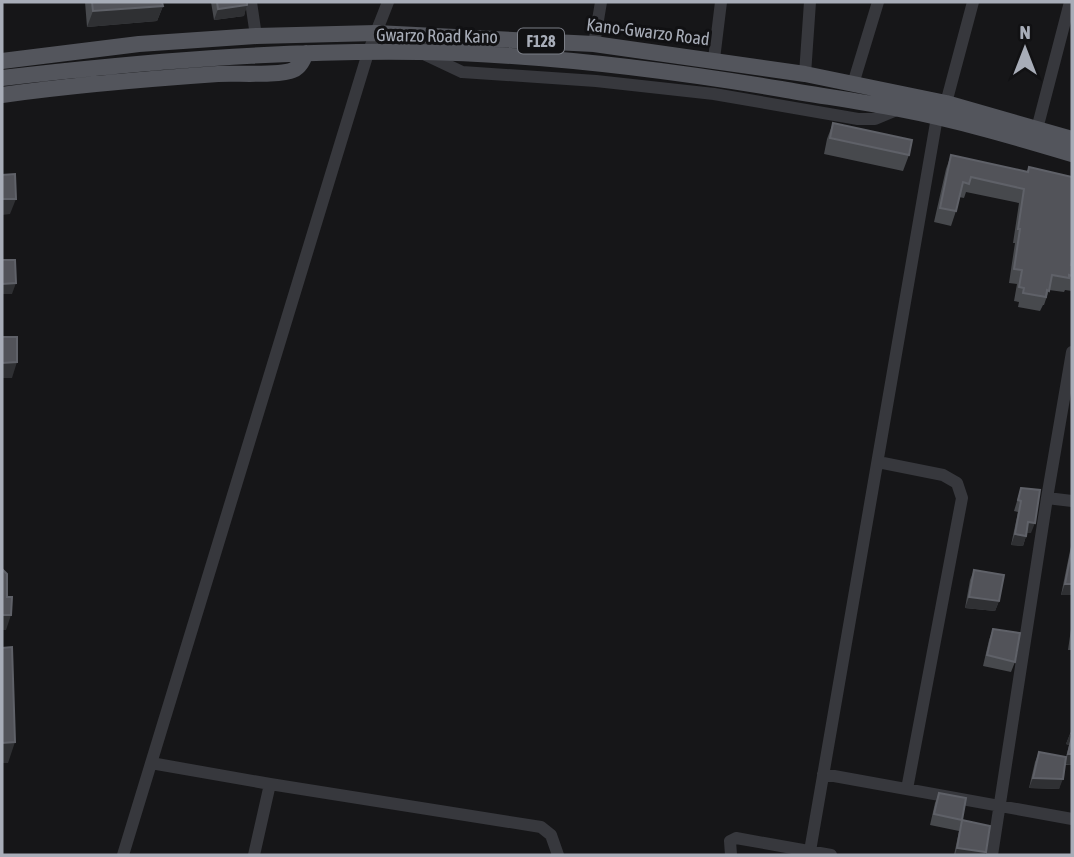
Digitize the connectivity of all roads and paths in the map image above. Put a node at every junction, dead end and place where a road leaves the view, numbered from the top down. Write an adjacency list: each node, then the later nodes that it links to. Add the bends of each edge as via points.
1 (251, 2): 10 (street)
2 (388, 2): 9 (street)
3 (601, 2): 11 (street)
4 (721, 2): 14 (street)
5 (810, 2): 17 (street)
6 (878, 2): 19 (street)
7 (973, 2): 22 (street)
8 (1070, 2): 23 (street)
9 (376, 33): 10 (main road, Kano-Gwarzo Road / F128); 11 (main road, Kano-Gwarzo Road / F128); 13 (street)
10 (256, 36): 15 (main road, Kano-Gwarzo Road / F128)
11 (594, 44): 14 (main road, Kano-Gwarzo Road / F128)
12 (306, 53): 13 (main road, Gwarzo Road Kano / F128); 16 (main road, Gwarzo Road Kano / F128); 20 (main road, via 295,70 283,72)
13 (368, 53): 22 (main road, Gwarzo Road Kano / F128, via 419,52 652,70 900,109); 31 (street)
14 (714, 59): 17 (main road, Kano-Gwarzo Road / F128)
15 (2, 61)
16 (67, 71): 18 (main road, Gwarzo Road Kano / F128); 20 (main road)
17 (805, 74): 19 (main road, Kano-Gwarzo Road / F128)
18 (2, 78)
19 (853, 84): 22 (main road, Kano-Gwarzo Road / F128)
20 (80, 85): 21 (main road)
21 (2, 95)
22 (942, 110): 23 (main road, Kano-Gwarzo Road / F128); 25 (main road, Gwarzo Road Kano / F128); 28 (street)
23 (1037, 129): 24 (main road, Kano-Gwarzo Road / F128)
24 (1072, 139)
25 (1072, 154)
26 (1072, 352): 27 (street)
27 (1072, 357): 29 (street)
28 (878, 462): 32 (street); 34 (street, via 943,475 957,483 962,498)
29 (1047, 498): 30 (street); 35 (street)
30 (1072, 501)
31 (151, 763): 33 (street); 38 (street)
32 (823, 774): 34 (street); 37 (street)
33 (270, 784): 39 (street); 40 (street, via 541,827 551,835)
34 (906, 789): 35 (street)
35 (1000, 807): 36 (street); 43 (street)
36 (1072, 819)
37 (812, 853): 41 (street, via 736,838 730,841); 42 (street)
38 (124, 855)
39 (254, 855)
40 (558, 855)
41 (731, 855)
42 (831, 855)
43 (992, 855)

